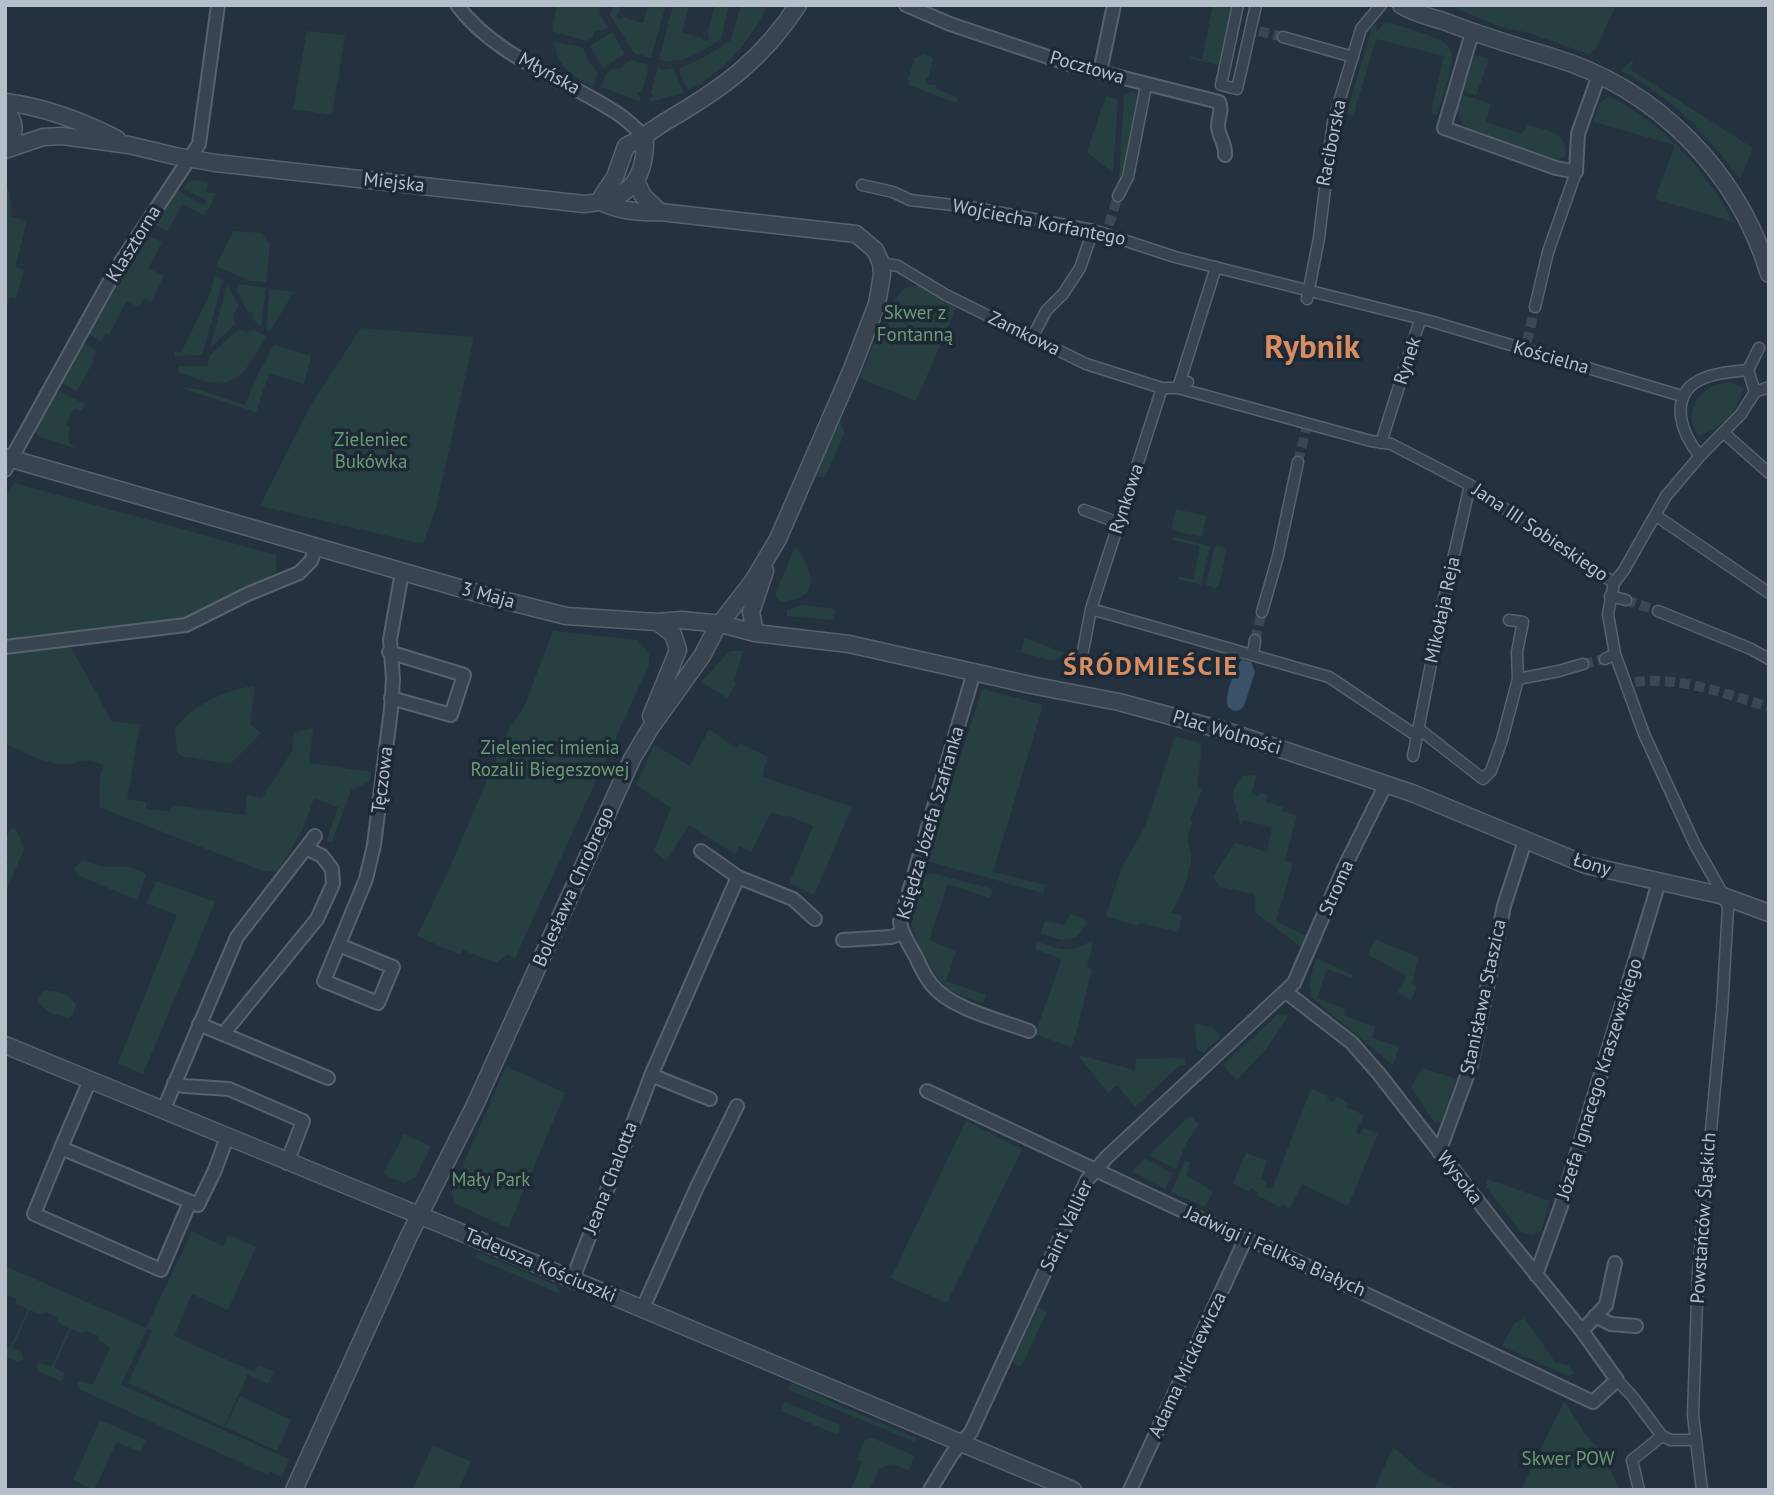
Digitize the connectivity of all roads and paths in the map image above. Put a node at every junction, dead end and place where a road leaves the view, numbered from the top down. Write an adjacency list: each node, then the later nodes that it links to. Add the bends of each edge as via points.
1 (218, 5): 24 (street, Klasztorna, via 203,130)
2 (457, 5): 20 (street, Młyńska, via 492,41 611,109)
3 (798, 5): 20 (street, via 777,35 736,77)
4 (906, 5): 15 (street, Pocztowa, via 950,24)
5 (1114, 5): 15 (street)
6 (1238, 5): 10 (street)
7 (1256, 5): 11 (street)
8 (1381, 5): 14 (street, Raciborska, via 1361,29)
9 (1401, 5): 12 (street)
10 (1234, 26): 11 (street); 11 (street, via 1221,85 1237,89)
11 (1255, 31)
12 (1472, 33): 16 (street); 25 (street, via 1444,128)
13 (1283, 37): 14 (street)
14 (1353, 57): 35 (street, Raciborska, via 1333,122)
15 (1100, 72): 23 (street, Pocztowa, via 1219,102)
16 (1599, 75): 25 (street, via 1578,134); 34 (street, via 1659,112 1711,163 1745,215)
17 (1145, 91): 28 (street, via 1128,177)
18 (5, 102): 21 (street, Miejska, via 89,125)
19 (5, 110): 22 (street, via 14,127)
20 (645, 137): 26 (street, via 646,155); 29 (street, via 626,146 615,177)
21 (129, 145): 22 (street, Miejska, via 53,136); 24 (street, Miejska)
22 (5, 149)
23 (1224, 155)
24 (191, 159): 29 (street, Miejska, via 562,202); 51 (street, Klasztorna, via 117,268)
25 (1576, 172): 36 (street, via 1548,252)
26 (636, 181): 29 (street, via 612,200); 30 (street, via 643,196)
27 (862, 185): 31 (street, Wojciecha Korfantego, via 910,200)
28 (1118, 196)
29 (599, 201): 30 (street, Miejska, via 614,208)
30 (660, 212): 32 (street, Miejska, via 848,233 869,243)
31 (1093, 230): 33 (street, Wojciecha Korfantego, via 1107,230); 39 (street, via 1080,268 1046,311)
32 (881, 262): 39 (street, Zamkowa, via 898,266); 59 (street, Bolesława Chrobrego, via 877,304)
33 (1218, 270): 35 (street, Rynek); 45 (street)
34 (1769, 274)
35 (1308, 295): 37 (street, Rynek)
36 (1535, 307)
37 (1420, 320): 38 (street); 47 (street, Kościelna, via 1526,346); 49 (street, Rynek)
38 (1408, 328)
39 (1032, 338): 44 (street, Zamkowa, via 1086,363)
40 (1759, 348): 41 (street)
41 (1748, 370): 46 (street); 47 (street, via 1700,380)
42 (1188, 382): 45 (street)
43 (1769, 387): 46 (street)
44 (1162, 388): 45 (street, Zamkowa); 57 (street, Rynkowa)
45 (1176, 388): 49 (street)
46 (1755, 392): 48 (street)
47 (1682, 396): 50 (street, via 1683,426)
48 (1724, 433): 50 (street); 53 (street)
49 (1383, 441): 54 (street, Jana III Sobieskiego)
50 (1700, 456): 56 (street)
51 (7, 462): 58 (street, 3 Maja)
52 (1297, 462): 67 (street)
53 (1769, 474)
54 (1470, 485): 61 (street, Jana III Sobieskiego); 83 (street, Mikołaja Reja)
55 (1084, 510): 57 (street)
56 (1655, 515): 61 (street); 62 (street)
57 (1119, 523): 65 (street, Rynkowa)
58 (316, 547): 60 (street, 3 Maja); 73 (street, via 299,573 186,625)
59 (770, 552): 70 (street, Bolesława Chrobrego); 71 (street, via 751,612)
60 (402, 572): 69 (street, 3 Maja, via 554,613); 75 (street, Tęczowa)
61 (1614, 583): 63 (street, Jana III Sobieskiego)
62 (1769, 593)
63 (1610, 596): 64 (street); 94 (street, Jana III Sobieskiego, via 1610,656 1630,683 1644,734)
64 (1626, 600)
65 (1091, 609): 74 (street, Rynkowa); 76 (street)
66 (1658, 611): 78 (street)
67 (1262, 612)
68 (1510, 620): 81 (street, via 1523,622)
69 (657, 622): 70 (street, 3 Maja); 84 (street, via 673,634 678,650)
70 (720, 624): 71 (street, 3 Maja); 77 (street, Bolesława Chrobrego)
71 (755, 632): 77 (street, via 725,636); 80 (street, 3 Maja, via 863,646)
72 (1255, 640): 76 (street)
73 (5, 648)
74 (1083, 650)
75 (389, 652): 82 (street, Tęczowa); 82 (street, via 464,675 451,715)
76 (1253, 654): 83 (street, via 1329,677)
77 (702, 656): 84 (street, Bolesława Chrobrego)
78 (1769, 659)
79 (1583, 664): 81 (street)
80 (978, 673): 86 (street, Plac Wolności, via 1209,726); 97 (street, Księdza Józefa Szafranka, via 902,911)
81 (1518, 679): 83 (street, via 1502,740 1491,771 1483,779)
82 (391, 698): 99 (street, Tęczowa, via 371,862)
83 (1418, 733): 85 (street, Mikołaja Reja)
84 (642, 741): 119 (street, Bolesława Chrobrego, via 475,1105)
85 (1413, 756)
86 (1387, 784): 87 (street, Plac Wolności); 100 (street, Stroma, via 1301,972)
87 (1466, 816): 89 (street, Łony)
88 (315, 835): 90 (street)
89 (1525, 841): 93 (street, Łony, via 1593,867); 115 (street, Stanisława Staszica, via 1504,906 1471,1065)
90 (306, 848): 101 (street, via 237,937); 103 (street, via 322,856 332,869 333,884 317,919)
91 (701, 851): 92 (street)
92 (738, 877): 96 (street, via 793,899); 105 (street, Jeana Chalotta)
93 (1659, 882): 94 (street, Łony); 122 (street, Józefa Ignacego Kraszewskiego)
94 (1724, 896): 95 (street, Łony); 130 (street, Powstańców Śląskich, via 1729,922 1698,1273)
95 (1769, 913)
96 (815, 919)
97 (903, 933): 98 (street); 102 (street, Księdza Józefa Szafranka, via 933,986 946,998)
98 (843, 940)
99 (339, 945): 99 (street, Tęczowa, via 324,981 378,1003 393,967)
100 (1286, 992): 115 (street, Wysoka, via 1352,1043); 117 (street, Saint Vallier)
101 (199, 1024): 103 (street); 108 (street)
102 (1029, 1031)
103 (224, 1033): 106 (street)
104 (5, 1045): 107 (street, Tadeusza Kościuszki)
105 (651, 1075): 110 (street); 123 (street, Jeana Chalotta)
106 (327, 1078)
107 (90, 1080): 112 (street, Tadeusza Kościuszki); 114 (street)
108 (174, 1083): 112 (street); 116 (street, via 229,1089 303,1121)
109 (927, 1091): 117 (street, Jadwigi i Feliksa Białych)
110 (710, 1100)
111 (737, 1106): 124 (street)
112 (163, 1111): 113 (street, Tadeusza Kościuszki)
113 (227, 1137): 116 (street, Tadeusza Kościuszki); 118 (street, via 198,1205)
114 (61, 1148): 118 (street); 118 (street, via 34,1214 161,1270)
115 (1439, 1152): 122 (street, Wysoka)
116 (287, 1163): 119 (street, Tadeusza Kościuszki)
117 (1095, 1169): 120 (street, Jadwigi i Feliksa Białych); 131 (street, Saint Vallier, via 971,1432)
118 (190, 1202)
119 (418, 1217): 123 (street, Tadeusza Kościuszki); 132 (street, Bolesława Chrobrego)
120 (1245, 1241): 128 (street, Jadwigi i Feliksa Białych, via 1369,1294 1593,1402); 135 (street, Adama Mickiewicza)
121 (1615, 1262): 125 (street, via 1606,1305)
122 (1536, 1275): 127 (street, Wysoka)
123 (572, 1281): 124 (street, Tadeusza Kościuszki)
124 (642, 1310): 131 (street, Tadeusza Kościuszki)
125 (1595, 1316): 126 (street, via 1611,1324); 127 (street)
126 (1636, 1326)
127 (1582, 1331): 128 (street, Wysoka)
128 (1617, 1380): 129 (street)
129 (1662, 1437): 130 (street); 136 (street, via 1632,1460)
130 (1695, 1440): 137 (street, Powstańców Śląskich)
131 (961, 1443): 133 (street, Saint Vallier); 134 (street, Tadeusza Kościuszki)
132 (294, 1490)
133 (930, 1490)
134 (1073, 1490)
135 (1130, 1490)
136 (1639, 1490)
137 (1702, 1490)

